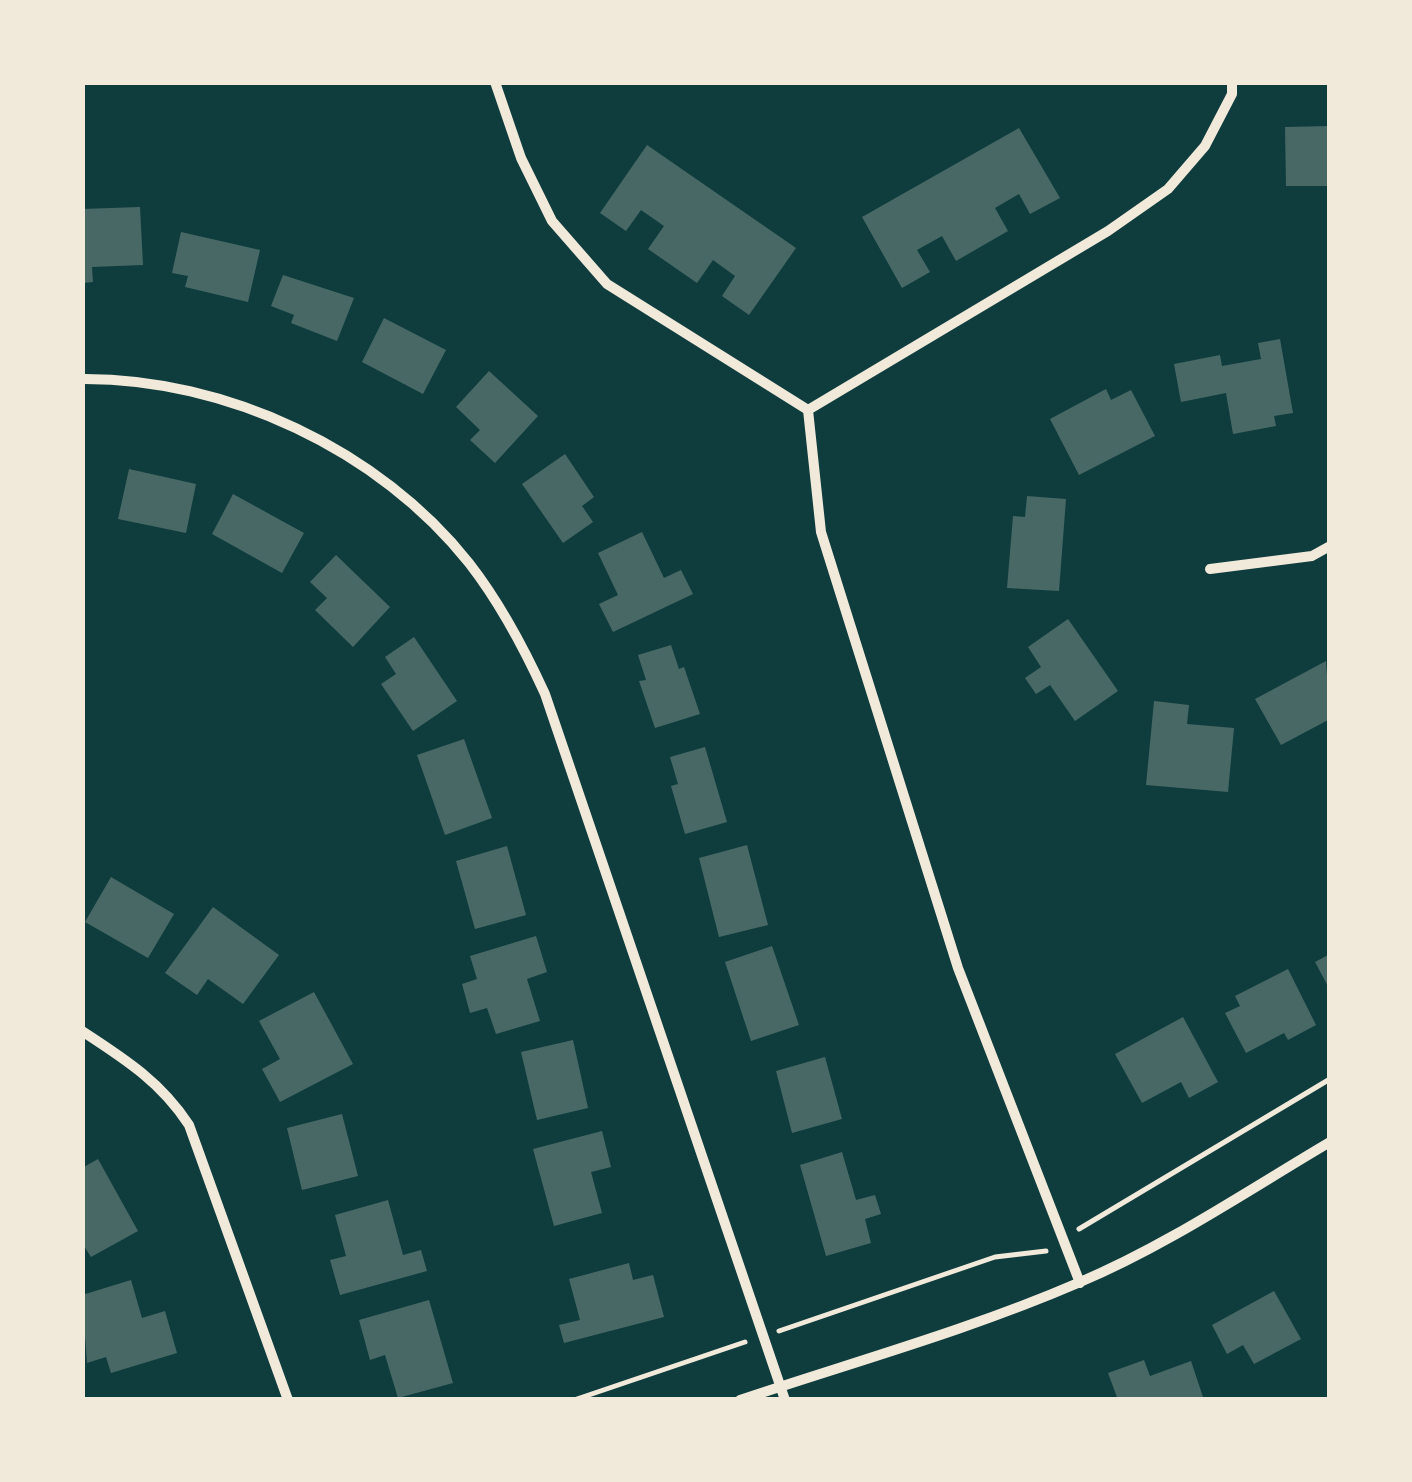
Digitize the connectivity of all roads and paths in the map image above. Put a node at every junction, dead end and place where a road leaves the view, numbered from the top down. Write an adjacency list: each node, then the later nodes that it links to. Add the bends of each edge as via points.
1 (495, 82): 4 (street, via 520,158 552,221 607,284)
2 (1232, 82): 4 (street, via 1205,146 1168,190)
3 (82, 379): 11 (street, via 197,391 286,424 354,460 417,507 468,562 518,635 546,694)
4 (808, 410): 9 (street, via 821,532 958,968)
5 (1330, 546): 6 (street, via 1312,556)
6 (1210, 569)
7 (82, 1032): 12 (street, via 146,1073 190,1126)
8 (1330, 1142): 9 (street, via 1160,1244)
9 (1080, 1282): 11 (street)
10 (741, 1343): 13 (path)
11 (780, 1386): 14 (street); 15 (street)
12 (288, 1400)
13 (574, 1400)
14 (740, 1400)
15 (785, 1400)

